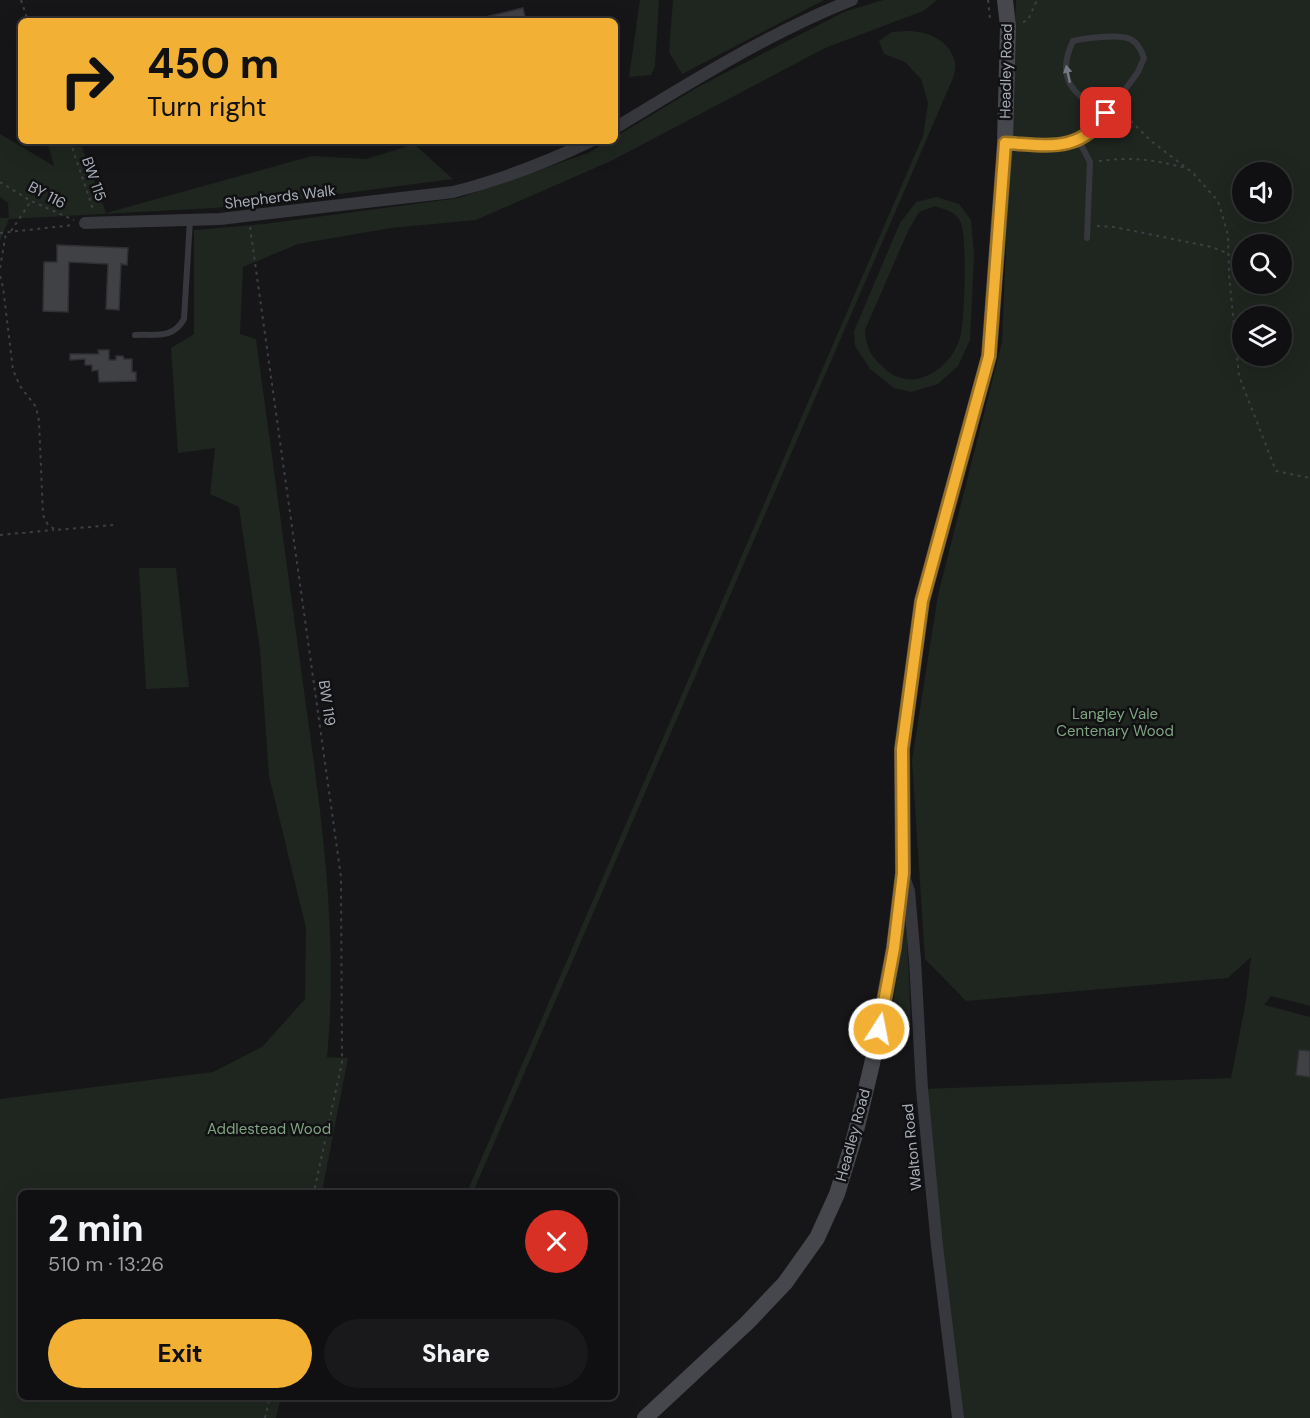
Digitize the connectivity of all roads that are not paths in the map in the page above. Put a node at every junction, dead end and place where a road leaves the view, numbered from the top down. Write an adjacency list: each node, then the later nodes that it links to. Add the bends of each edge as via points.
1 (852, 0): 4 (street, via 721,64)
2 (1005, 0): 6 (street, Headley Road)
3 (1106, 113): 3 (lane, one-way to 3, via 1074,92 1065,74 1066,55 1073,41 1088,37 1129,39 1139,46 1143,58 1138,72); 5 (lane, via 1099,125)
4 (618, 126)
5 (1079, 141): 6 (lane, via 1057,146); 10 (lane, via 1090,162)
6 (1005, 143): 12 (street, Headley Road, via 989,356 922,601 902,749)
7 (585, 144): 8 (street, Shepherds Walk, via 553,159 453,192)
8 (190, 220): 9 (street, Shepherds Walk); 11 (lane, via 184,319 170,334)
9 (85, 223)
10 (1087, 238)
11 (135, 335)
12 (903, 873): 13 (street, Headley Road, via 894,948 872,1064 837,1194 817,1238 785,1283 747,1323); 14 (street, Walton Road, via 909,891 922,1089)
13 (645, 1418)
14 (958, 1418)

